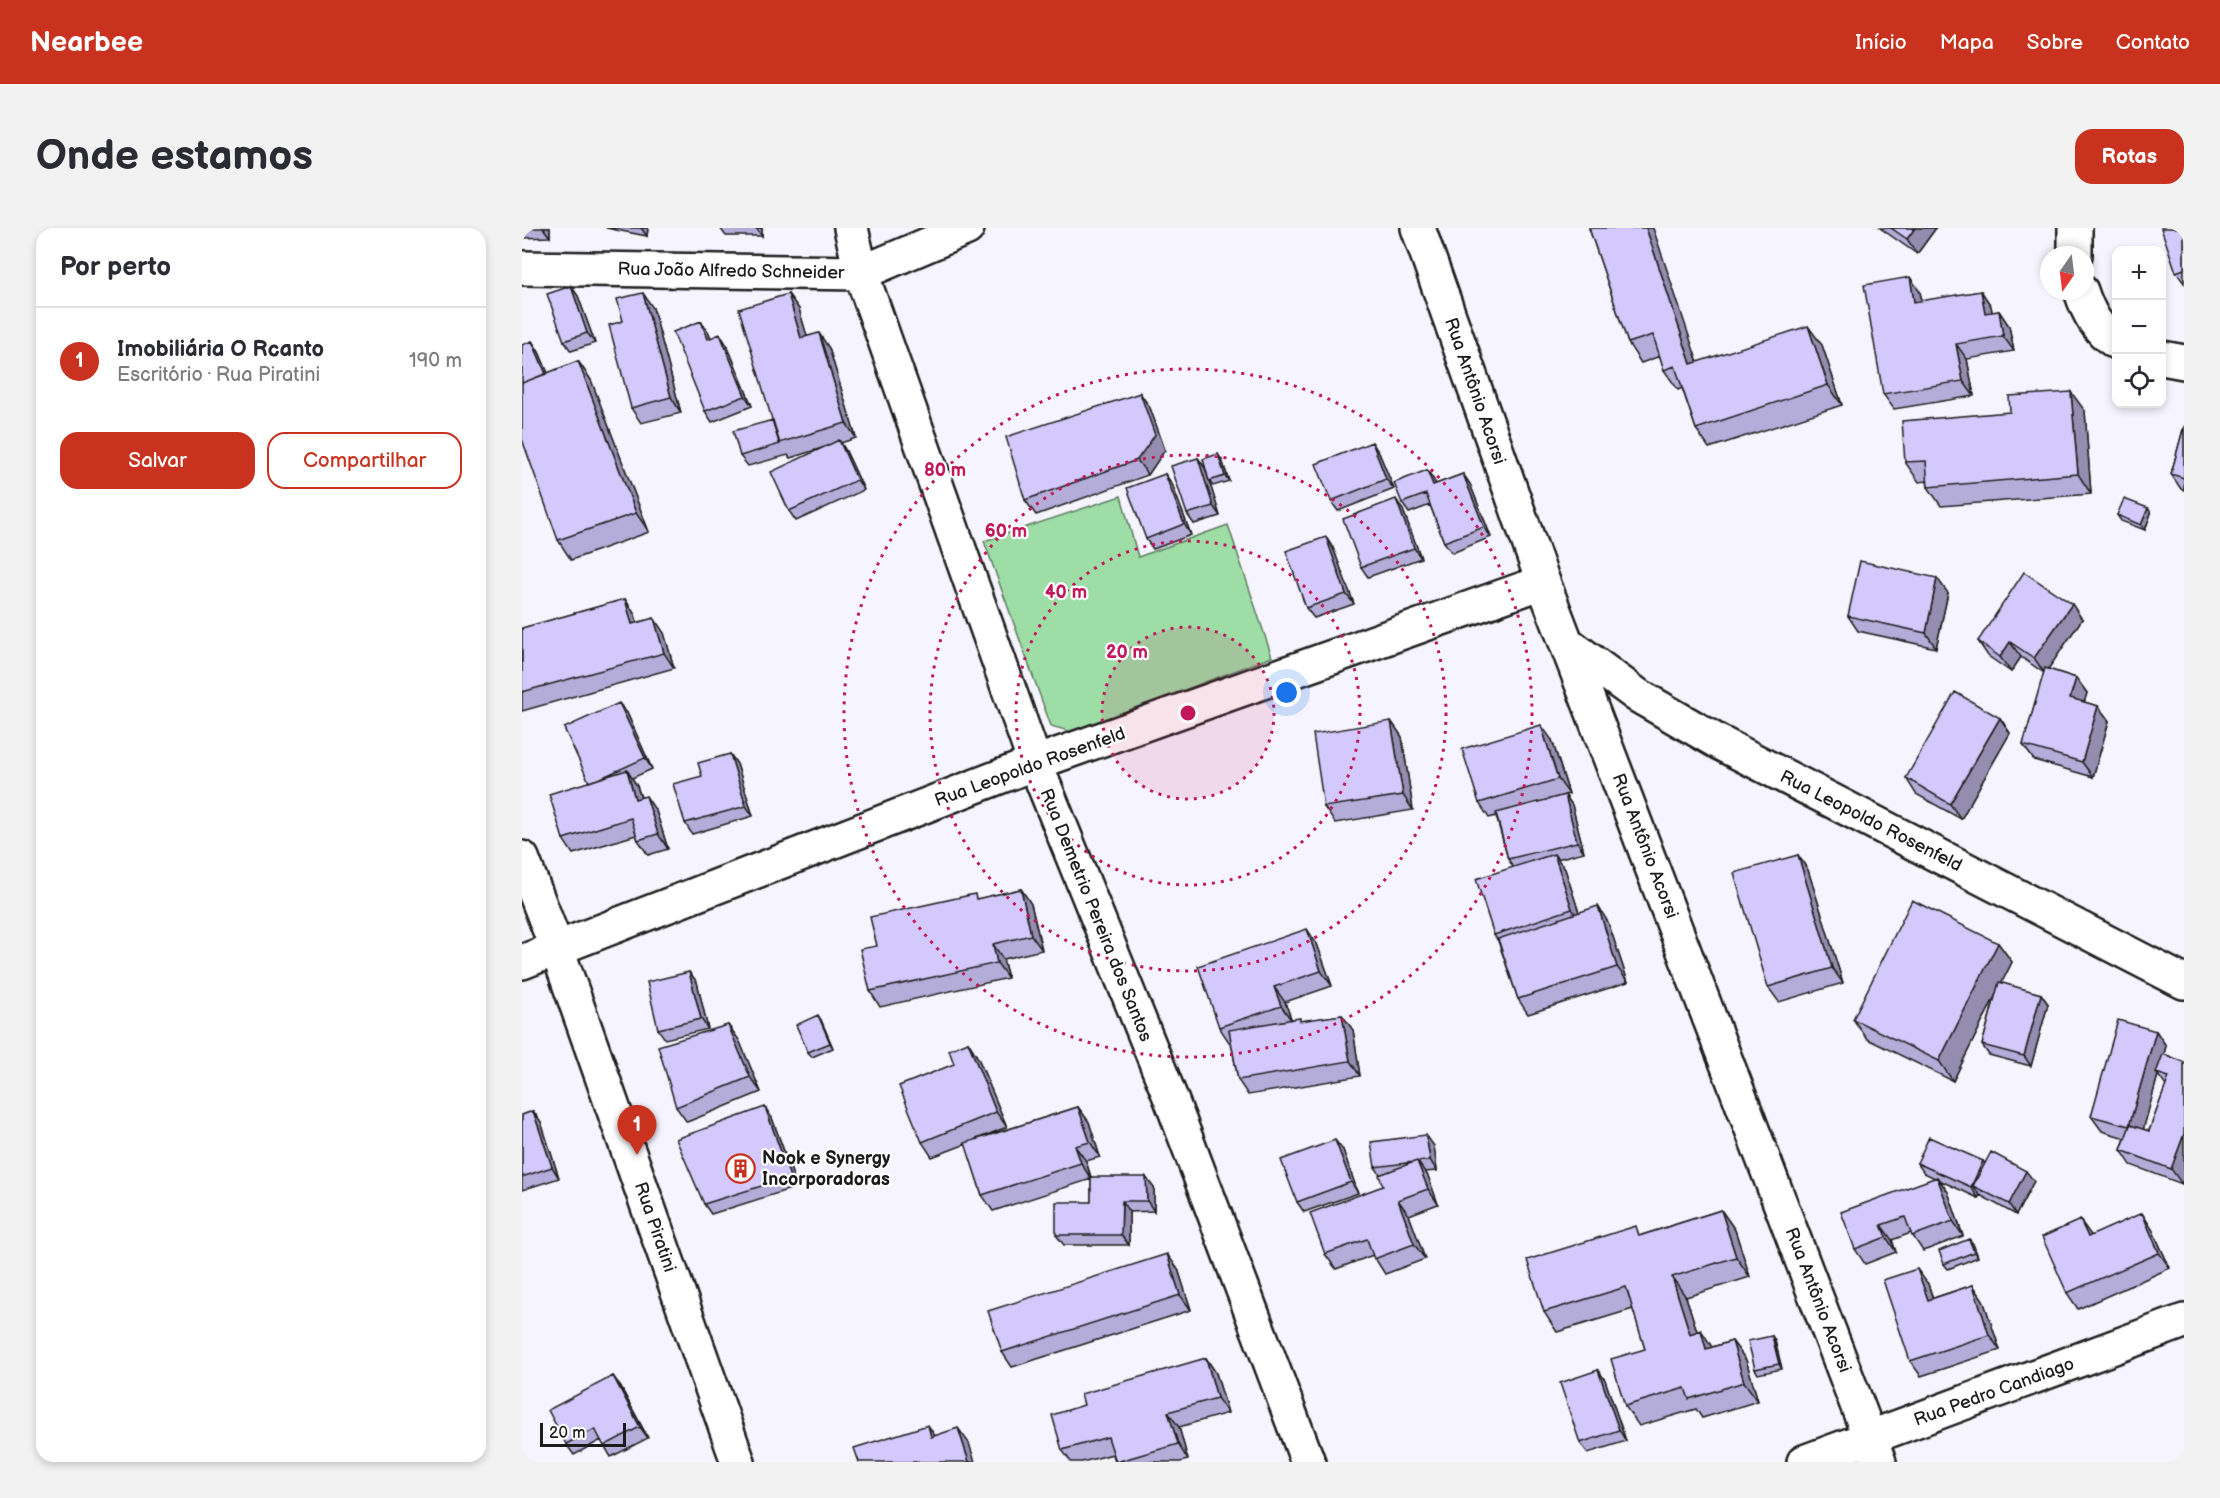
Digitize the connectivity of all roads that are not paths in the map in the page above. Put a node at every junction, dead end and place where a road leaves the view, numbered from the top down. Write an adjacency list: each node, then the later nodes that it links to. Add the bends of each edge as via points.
1 (851, 228): 7 (street, Rua Demetrio Pereira dos Santos)
2 (967, 228): 7 (street, Rua João Alfredo Schneider)
3 (1418, 228): 12 (street, Rua Antônio Acorsi)
4 (2075, 228): 5 (street)
5 (2075, 246)
6 (522, 268): 7 (street, Rua João Alfredo Schneider)
7 (861, 273): 14 (street, Rua Demetrio Pereira dos Santos)
8 (2085, 300): 9 (street, via 2093,321)
9 (2112, 339)
10 (2166, 359): 11 (street)
11 (2184, 362)
12 (1543, 582): 13 (street, Rua Antônio Acorsi); 14 (street, Rua Leopoldo Rosenfeld)
13 (1568, 644): 18 (street, Rua Leopoldo Rosenfeld, via 1637,695 1720,743); 20 (street, Rua Antônio Acorsi)
14 (1035, 763): 16 (street, Rua Leopoldo Rosenfeld); 22 (street, Rua Demetrio Pereira dos Santos, via 1171,1099)
15 (522, 858): 16 (street, Rua Piratini)
16 (557, 949): 17 (street, Rua Leopoldo Rosenfeld); 21 (street, Rua Piratini)
17 (522, 962)
18 (2184, 982)
19 (2184, 1321): 20 (street, Rua Pedro Candiago)
20 (1875, 1450): 23 (street, Rua Pedro Candiago)
21 (738, 1462)
22 (1308, 1462)
23 (1804, 1462)

